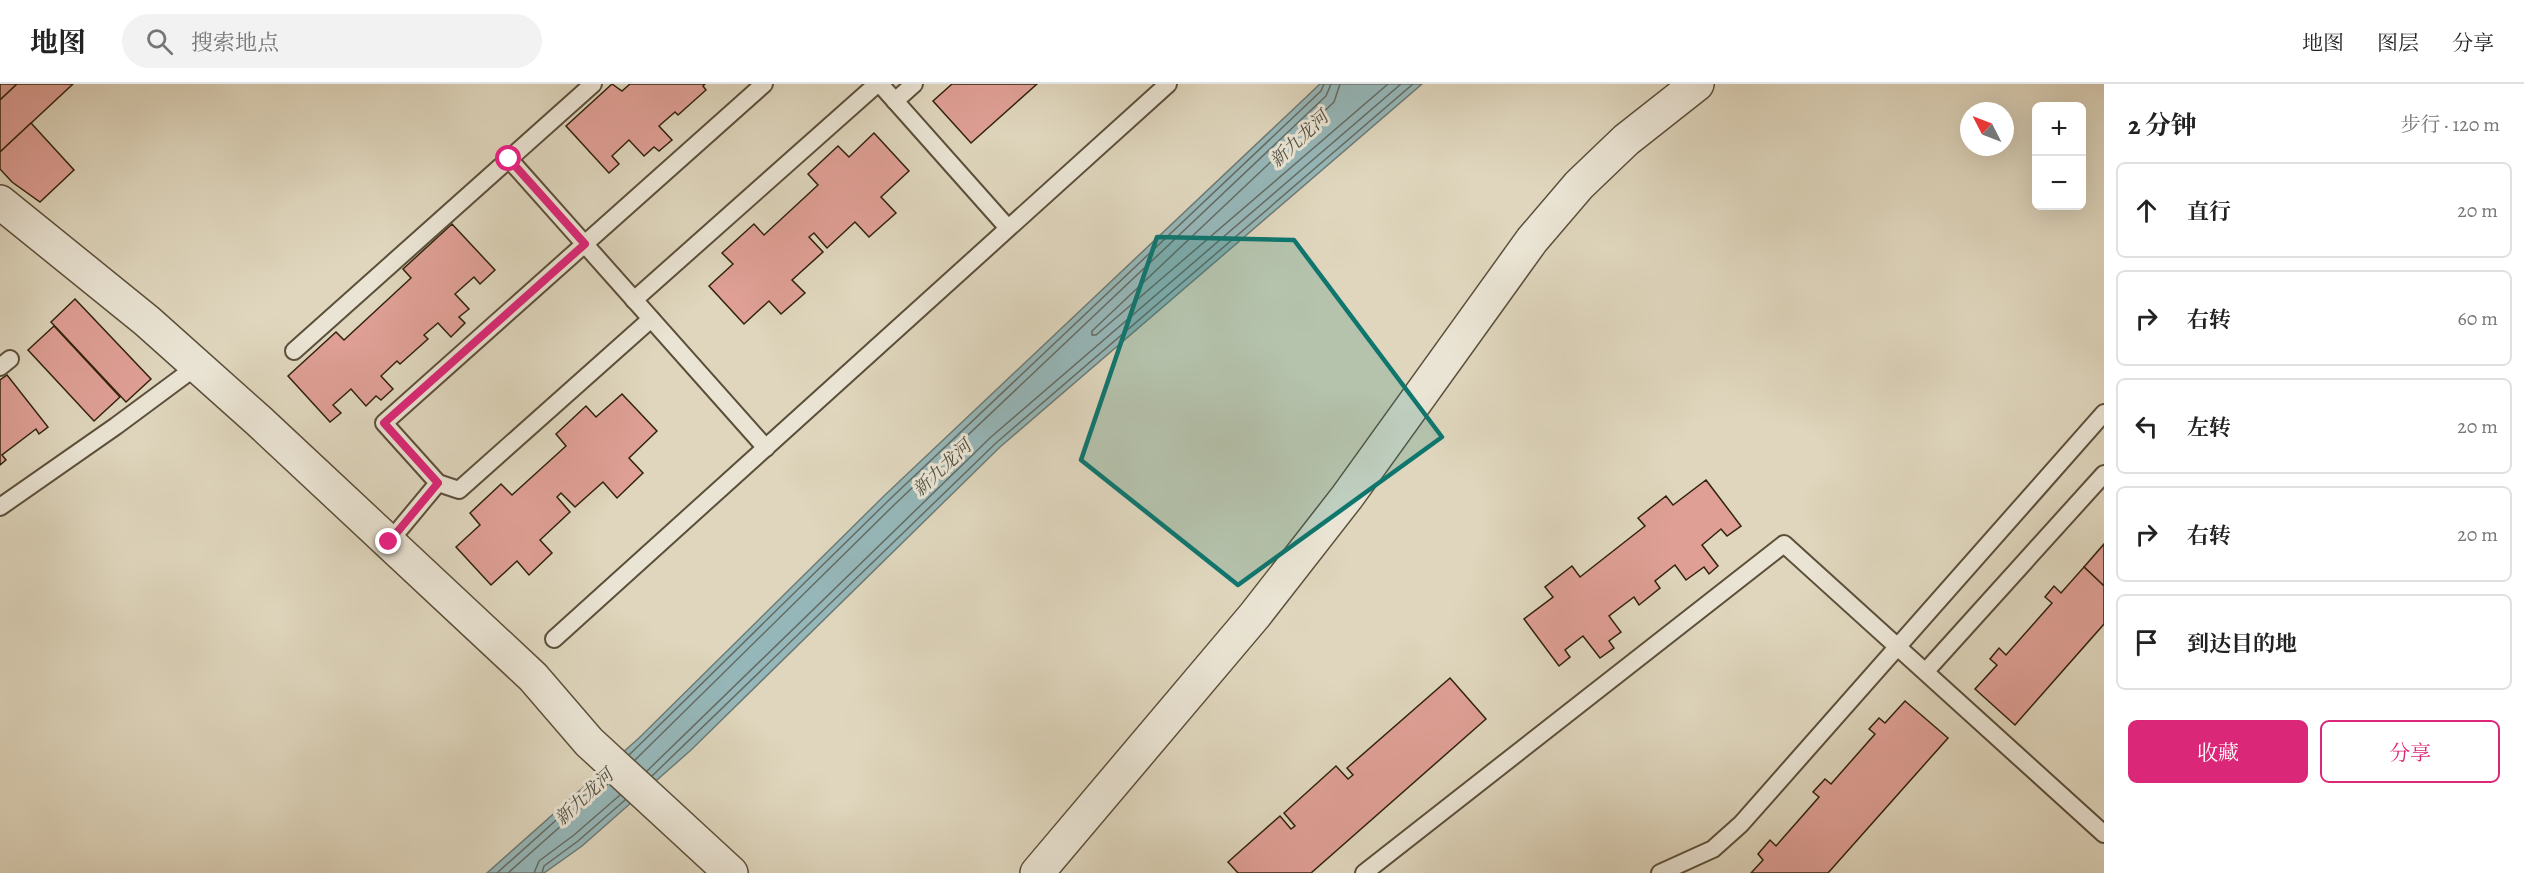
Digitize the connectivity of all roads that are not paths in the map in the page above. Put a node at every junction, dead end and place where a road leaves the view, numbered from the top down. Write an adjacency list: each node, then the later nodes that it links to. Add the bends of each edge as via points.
1 (593, 84): 8 (lane)
2 (765, 84): 11 (lane)
3 (878, 84): 7 (lane); 12 (lane)
4 (914, 84): 7 (lane)
5 (1168, 84): 10 (lane)
6 (1697, 84): 27 (street, via 1626,140 1587,177 1532,240 1340,506 1254,615)
7 (895, 101): 10 (lane)
8 (509, 159): 11 (lane); 14 (lane)
9 (0, 202): 15 (street)
10 (1008, 228): 17 (lane)
11 (585, 244): 12 (lane); 19 (lane, via 384,423)
12 (634, 300): 13 (lane)
13 (651, 319): 17 (lane); 19 (lane, via 459,490)
14 (294, 351)
15 (197, 366): 20 (lane); 21 (street)
16 (2104, 413): 23 (lane)
17 (766, 448): 22 (lane)
18 (2104, 474): 24 (lane)
19 (438, 483): 21 (lane)
20 (0, 507)
21 (389, 542): 26 (street, via 534,677 590,742)
22 (554, 639)
23 (1898, 646): 24 (lane); 28 (lane, via 1784,544); 29 (lane, via 1741,824 1713,849)
24 (1926, 671): 25 (lane)
25 (2104, 834)
26 (731, 873)
27 (1037, 873)
28 (1364, 873)
29 (1660, 873)

